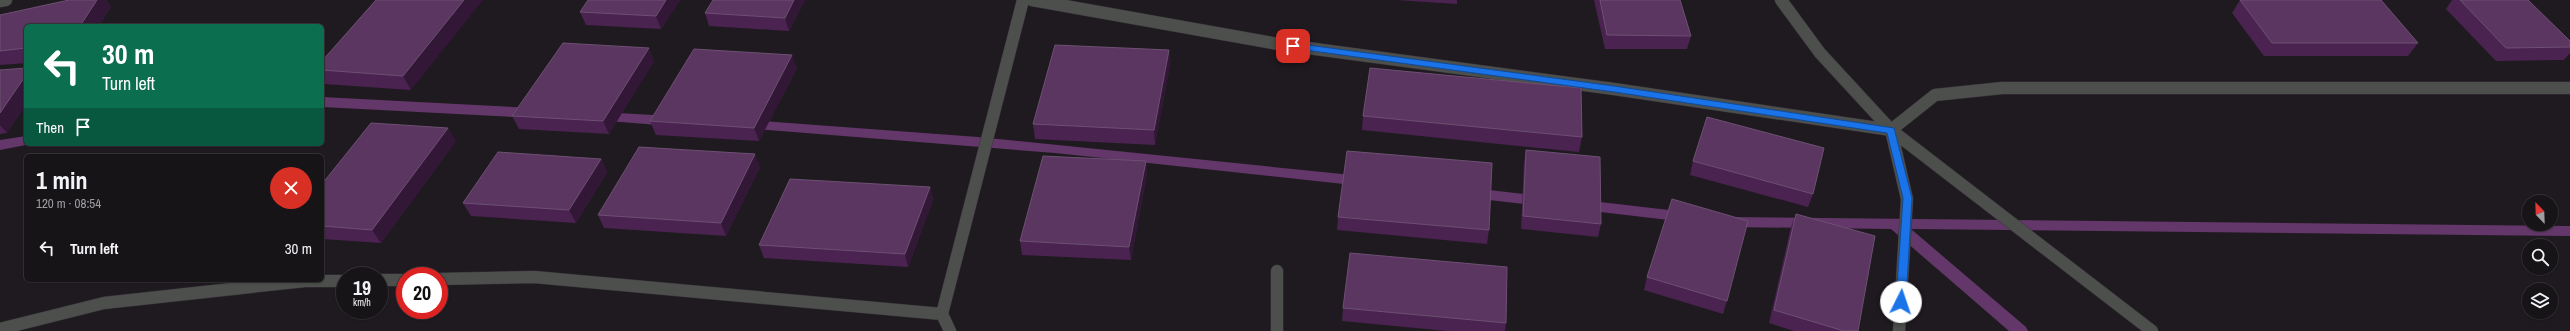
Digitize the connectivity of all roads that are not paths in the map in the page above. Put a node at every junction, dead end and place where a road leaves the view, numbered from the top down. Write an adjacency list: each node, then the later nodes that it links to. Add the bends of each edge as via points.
1 (6, 0): 5 (street)
2 (1023, 0): 13 (street)
3 (1032, 0): 7 (street, via 1278,44 1614,89)
4 (1781, 0): 7 (street, via 1820,53)
5 (0, 1)
6 (2570, 88): 7 (street, via 2002,88 1935,95)
7 (1891, 130): 17 (street, via 1908,198); 18 (street)
8 (1277, 271): 16 (street)
9 (448, 279): 13 (street, via 534,277)
10 (336, 281): 12 (street)
11 (305, 282): 14 (street, via 104,303)
12 (324, 282)
13 (942, 314): 15 (street)
14 (0, 329)
15 (950, 331)
16 (1276, 331)
17 (1899, 331)
18 (2152, 331)

